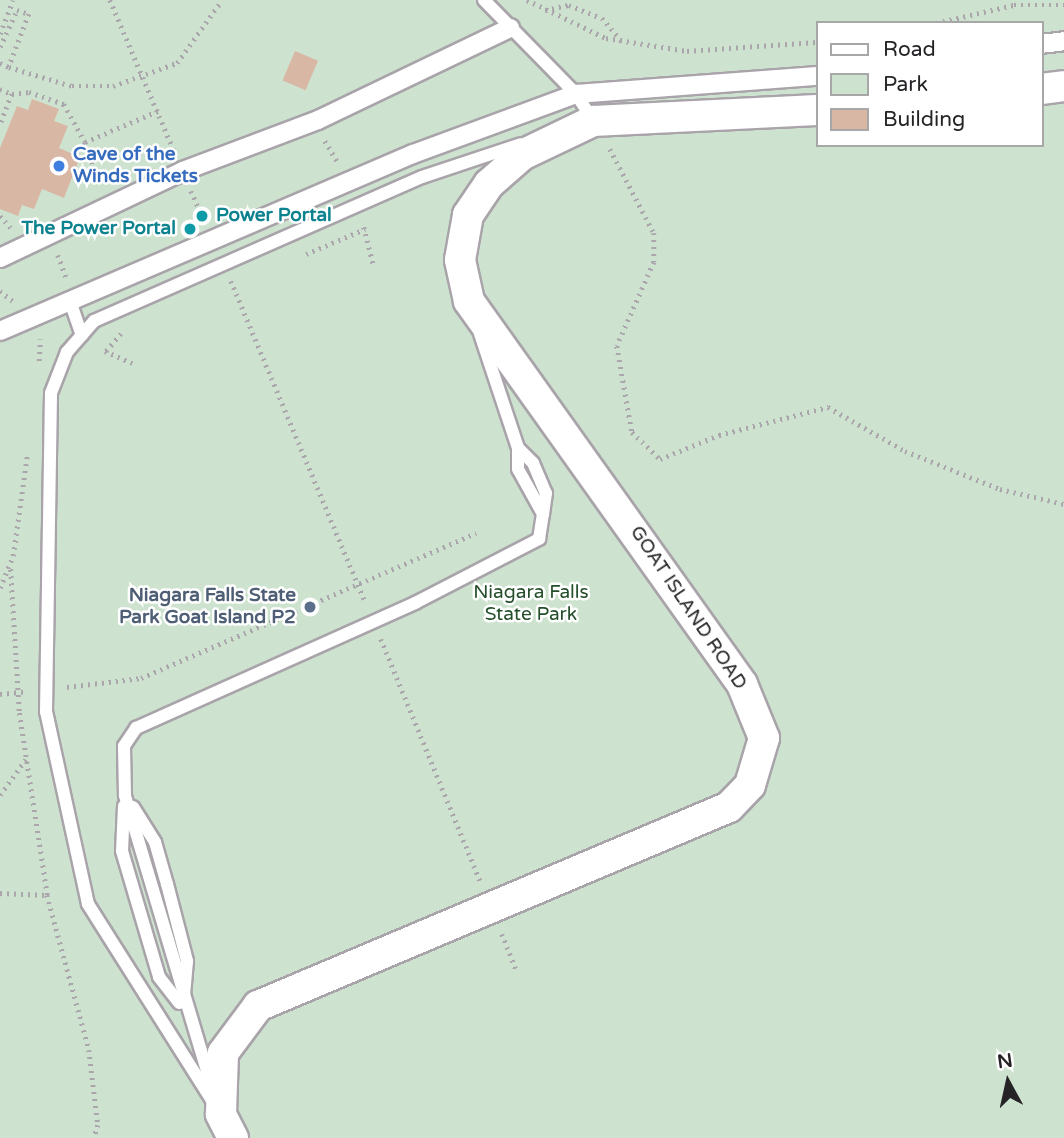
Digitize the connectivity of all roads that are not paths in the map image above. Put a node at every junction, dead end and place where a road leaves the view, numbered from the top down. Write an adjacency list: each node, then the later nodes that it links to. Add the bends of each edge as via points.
1 (484, 0): 2 (lane)
2 (510, 28): 8 (lane); 11 (street, via 318,120 183,171)
3 (1064, 41): 4 (street)
4 (1043, 44)
5 (816, 76): 8 (street)
6 (1064, 86): 7 (street)
7 (1043, 89)
8 (576, 94): 10 (lane); 12 (street, via 413,155)
9 (816, 110): 10 (street, GOAT ISLAND ROAD)
10 (593, 121): 13 (street, GOAT ISLAND ROAD, via 522,155 489,184 468,215 460,260); 15 (lane, via 422,177 94,321)
11 (0, 258)
12 (70, 301): 14 (street); 15 (lane)
13 (469, 301): 16 (lane, via 518,448 518,469 543,514 539,539 135,728 124,746 125,795 183,1009); 16 (street, GOAT ISLAND ROAD, via 741,684 764,738 750,785 729,807 258,1006 223,1054)
14 (0, 331)
15 (82, 335): 16 (lane, via 67,352 51,393 46,712 88,904)
16 (227, 1126)

